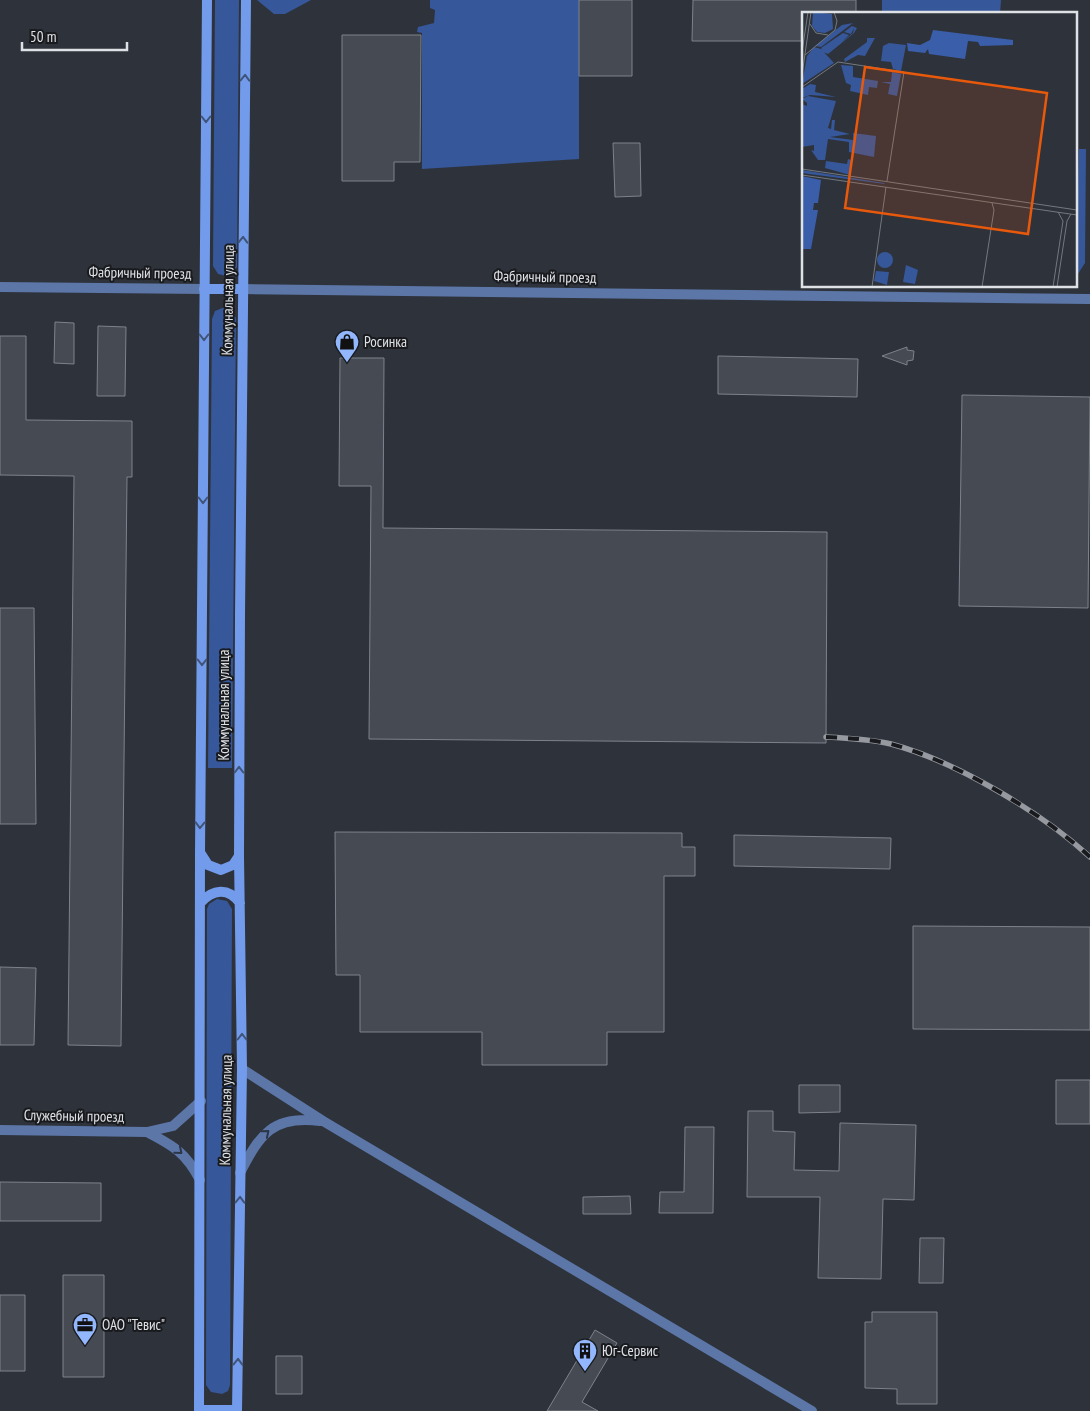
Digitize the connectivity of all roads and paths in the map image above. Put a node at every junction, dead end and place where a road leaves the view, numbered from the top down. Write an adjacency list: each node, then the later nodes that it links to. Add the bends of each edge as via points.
1 (206, 0): 4 (main road, Коммунальная улица, one-way to 4)
2 (246, 0): 5 (main road, Коммунальная улица, one-way to 2)
3 (0, 287): 4 (street, Фабричный проезд)
4 (204, 288): 5 (main road, Фабричный проезд); 7 (main road, Коммунальная улица, one-way to 7)
5 (243, 289): 6 (street, Фабричный проезд); 8 (main road, Коммунальная улица, one-way to 5)
6 (1090, 299)
7 (200, 853): 8 (main road, via 208,865 221,870 233,865); 9 (main road, Коммунальная улица)
8 (239, 856): 10 (main road, Коммунальная улица)
9 (200, 903): 10 (main road, via 208,895 226,891); 12 (main road, Коммунальная улица)
10 (240, 903): 11 (main road, Коммунальная улица, one-way to 10)
11 (242, 1069): 13 (street); 16 (main road, Коммунальная улица)
12 (200, 1101): 15 (street, Служебный проезд, via 173,1126); 17 (main road, Коммунальная улица)
13 (323, 1121): 16 (street, one-way to 13, via 254,1146 277,1125 288,1120); 20 (street)
14 (0, 1130): 15 (street, Служебный проезд)
15 (147, 1132): 17 (street, Служебный проезд, one-way to 17, via 175,1146 190,1160)
16 (240, 1174): 19 (main road, Коммунальная улица, one-way to 16)
17 (201, 1181): 18 (main road, Коммунальная улица)
18 (199, 1410): 19 (main road)
19 (237, 1410)
20 (812, 1411)

